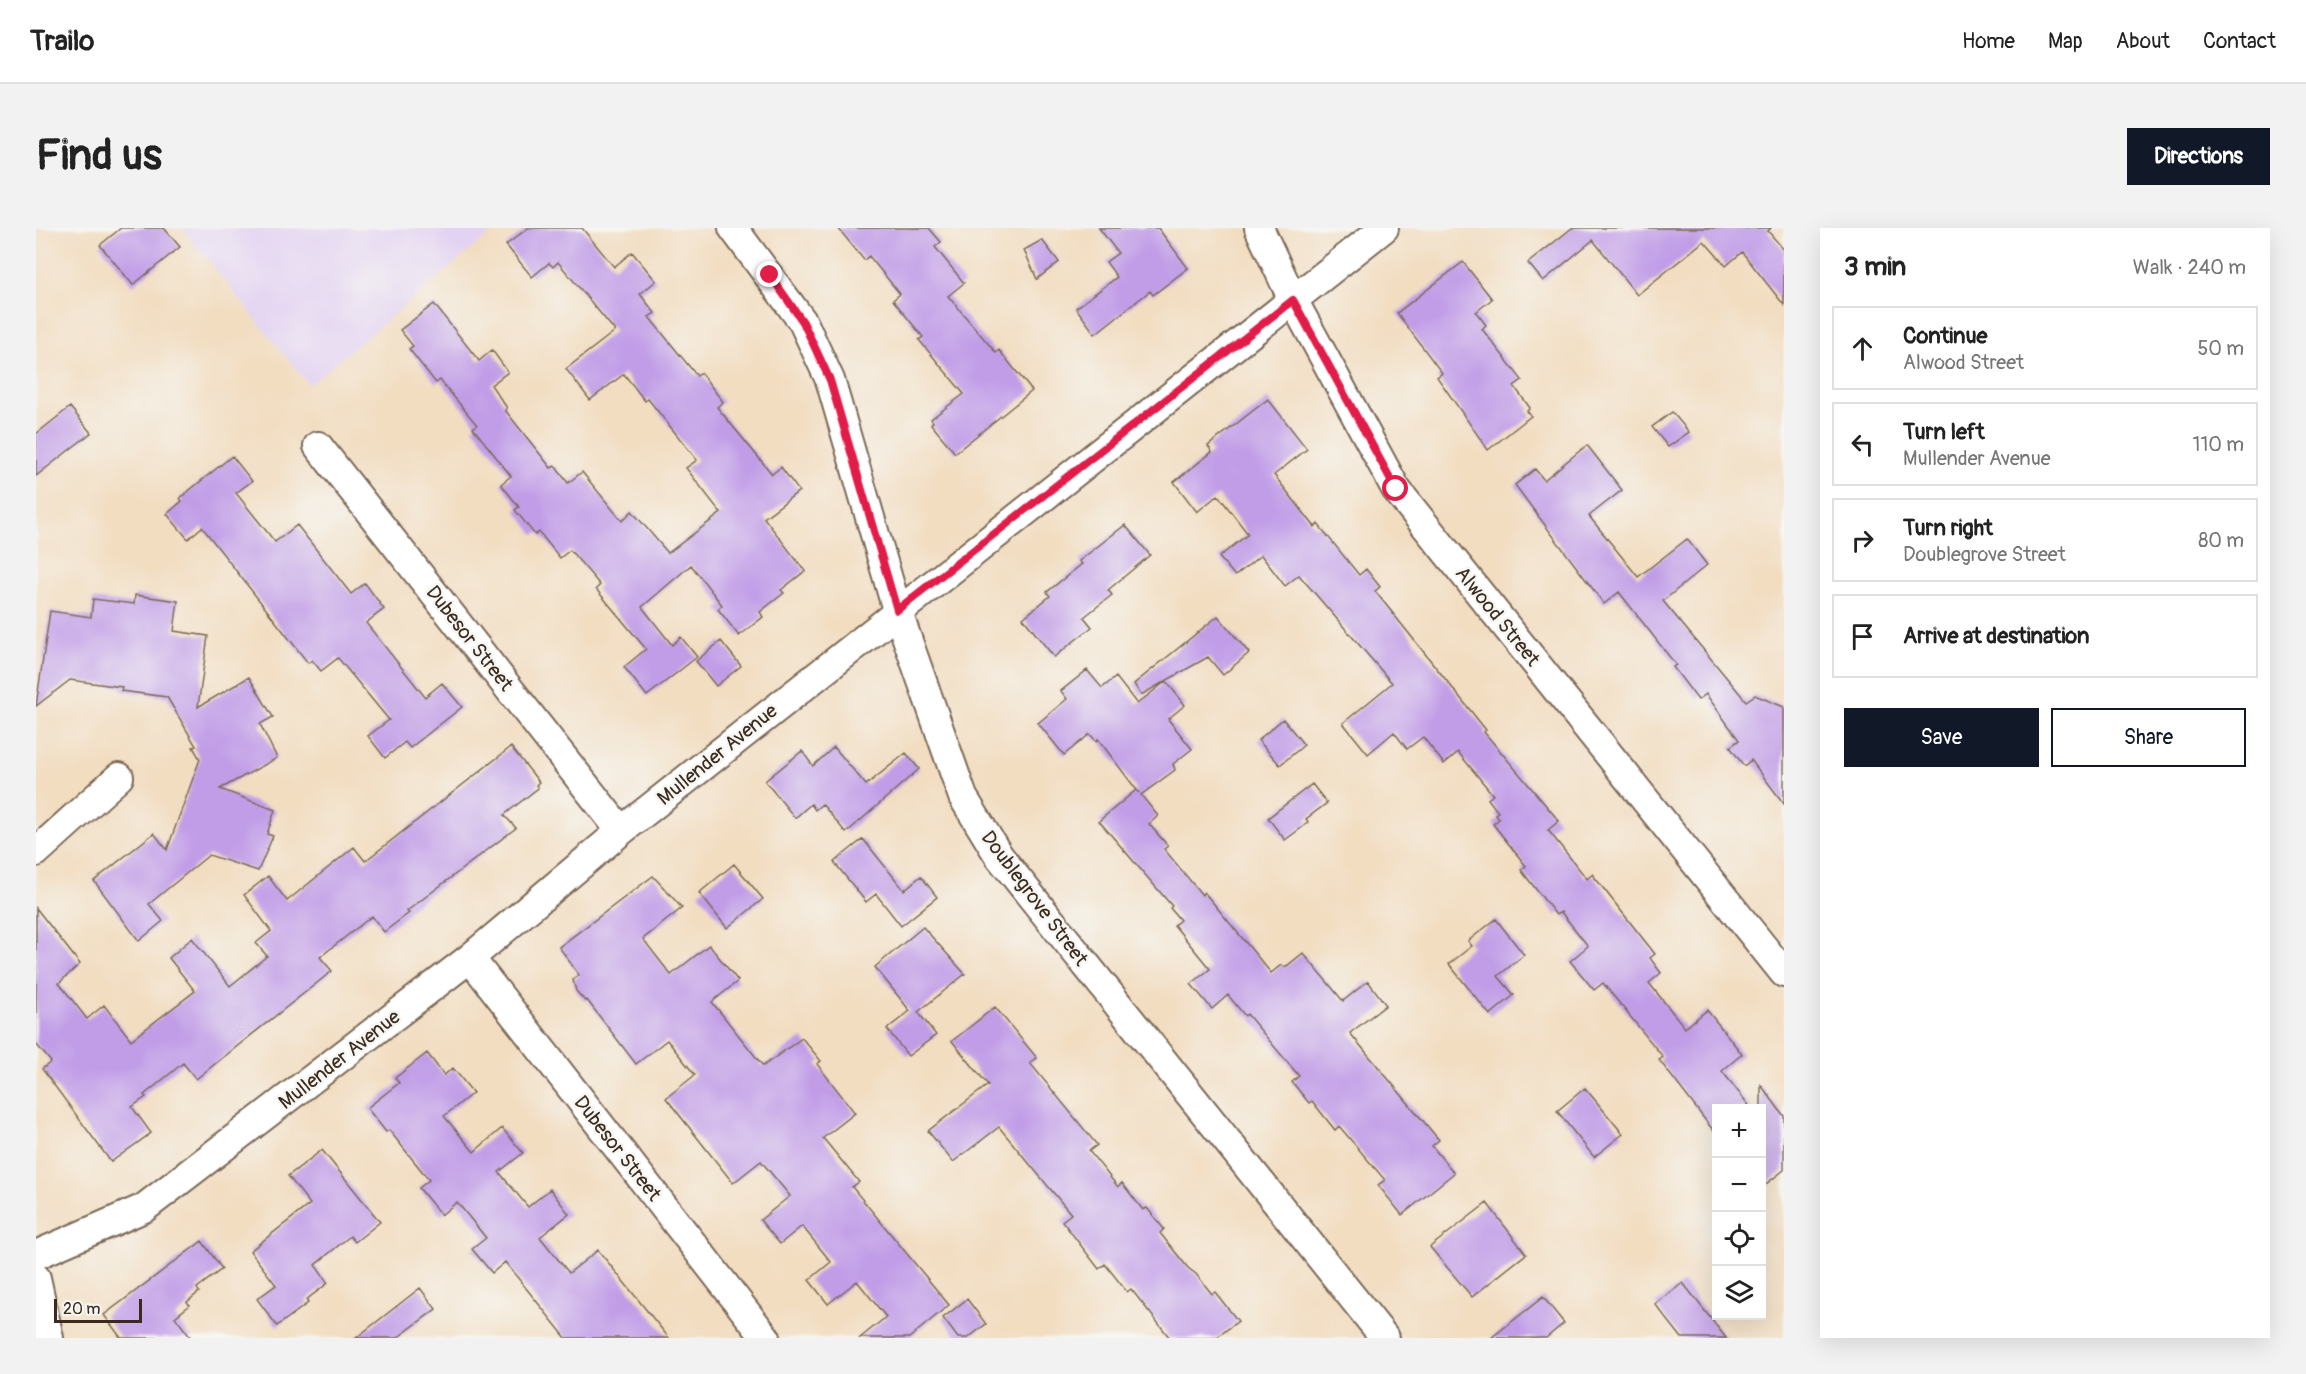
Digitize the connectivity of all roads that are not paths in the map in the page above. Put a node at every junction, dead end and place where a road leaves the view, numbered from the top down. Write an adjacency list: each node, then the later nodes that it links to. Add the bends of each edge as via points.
1 (733, 228): 6 (street, Doublegrove Street, via 803,322 830,380)
2 (1259, 228): 4 (street, Alwood Street)
3 (1384, 228): 4 (street, Mullender Avenue)
4 (1293, 300): 6 (street, Mullender Avenue); 11 (street, Alwood Street, via 1396,489)
5 (318, 446): 8 (street, Dubesor Street)
6 (897, 610): 8 (street, Mullender Avenue); 16 (street, Doublegrove Street, via 963,797 999,856)
7 (119, 777): 9 (street)
8 (621, 831): 10 (street, Mullender Avenue)
9 (36, 852)
10 (470, 958): 12 (street, Mullender Avenue, via 144,1208); 15 (street, Dubesor Street)
11 (1784, 973)
12 (36, 1255)
13 (36, 1278): 14 (street)
14 (49, 1338)
15 (766, 1338)
16 (1385, 1338)

